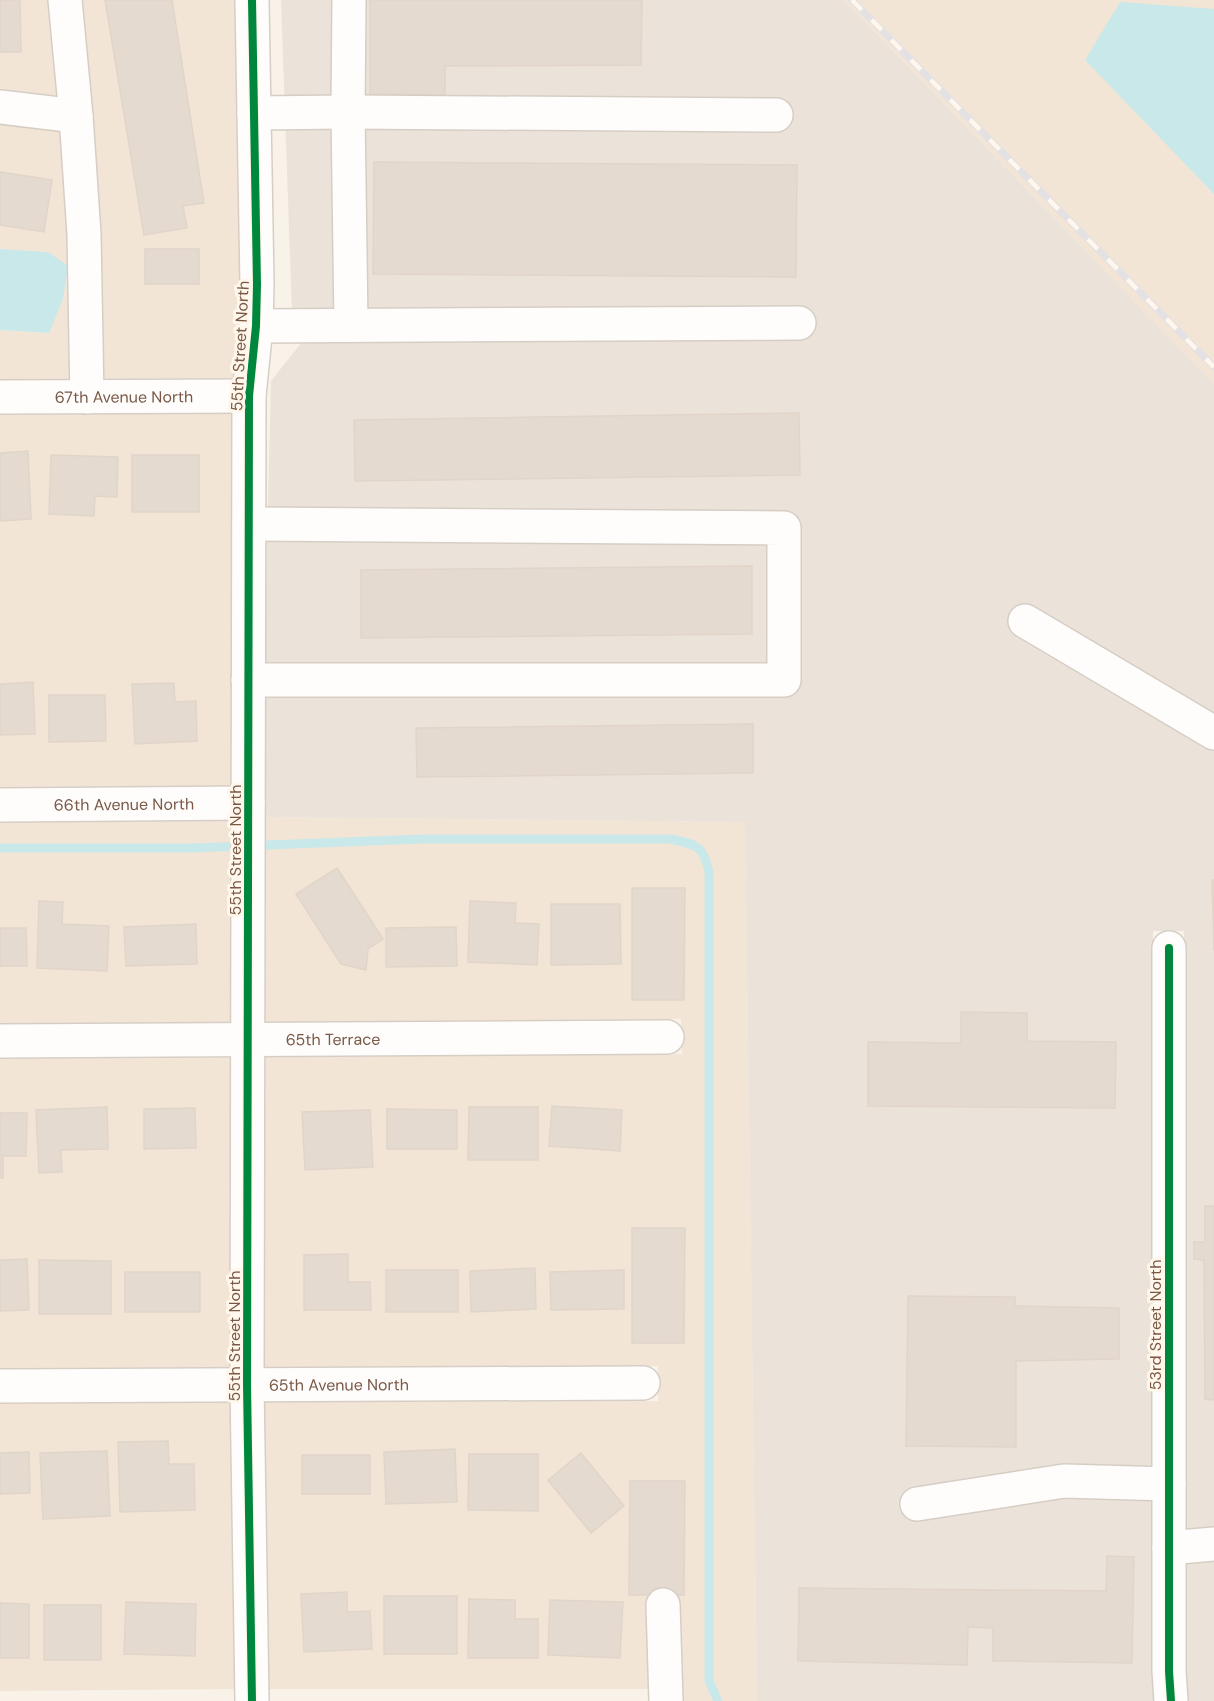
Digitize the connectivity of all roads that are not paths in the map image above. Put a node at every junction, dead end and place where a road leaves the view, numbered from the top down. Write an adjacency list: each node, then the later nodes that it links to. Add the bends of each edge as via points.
1 (65, 0): 8 (street)
2 (252, 0): 6 (street, 55th Street North)
3 (349, 0): 5 (street)
4 (0, 107): 8 (street)
5 (348, 112): 6 (street); 7 (street); 10 (street)
6 (254, 113): 11 (street, 55th Street North)
7 (776, 115)
8 (76, 116): 14 (street, via 84,234)
9 (799, 323): 10 (street)
10 (351, 325): 11 (street)
11 (256, 326): 12 (street, 55th Street North)
12 (249, 396): 14 (street, 67th Avenue North); 15 (street, 55th Street North)
13 (0, 397): 14 (street, 67th Avenue North)
14 (87, 397)
15 (249, 524): 17 (street, 55th Street North); 17 (street, via 784,528 784,680)
16 (1025, 621): 18 (street)
17 (248, 680): 20 (street, 55th Street North)
18 (1214, 733)
19 (0, 804): 20 (street, 66th Avenue North)
20 (248, 811): 23 (street, 55th Street North)
21 (1168, 948): 28 (street, 53rd Street North)
22 (667, 1037): 23 (street, 65th Terrace)
23 (249, 1040): 24 (street, 65th Terrace); 26 (street, 55th Street North)
24 (0, 1041)
25 (643, 1383): 26 (street, 65th Avenue North)
26 (247, 1385): 27 (street, 65th Avenue North); 34 (street, 55th Street North)
27 (0, 1386)
28 (1169, 1484): 29 (street, via 1064,1481); 31 (street, 53rd Street North)
29 (917, 1504)
30 (1214, 1544): 31 (street)
31 (1169, 1548): 33 (street, 53rd Street North)
32 (663, 1605): 35 (street)
33 (1170, 1686)
34 (252, 1701)
35 (666, 1701)

